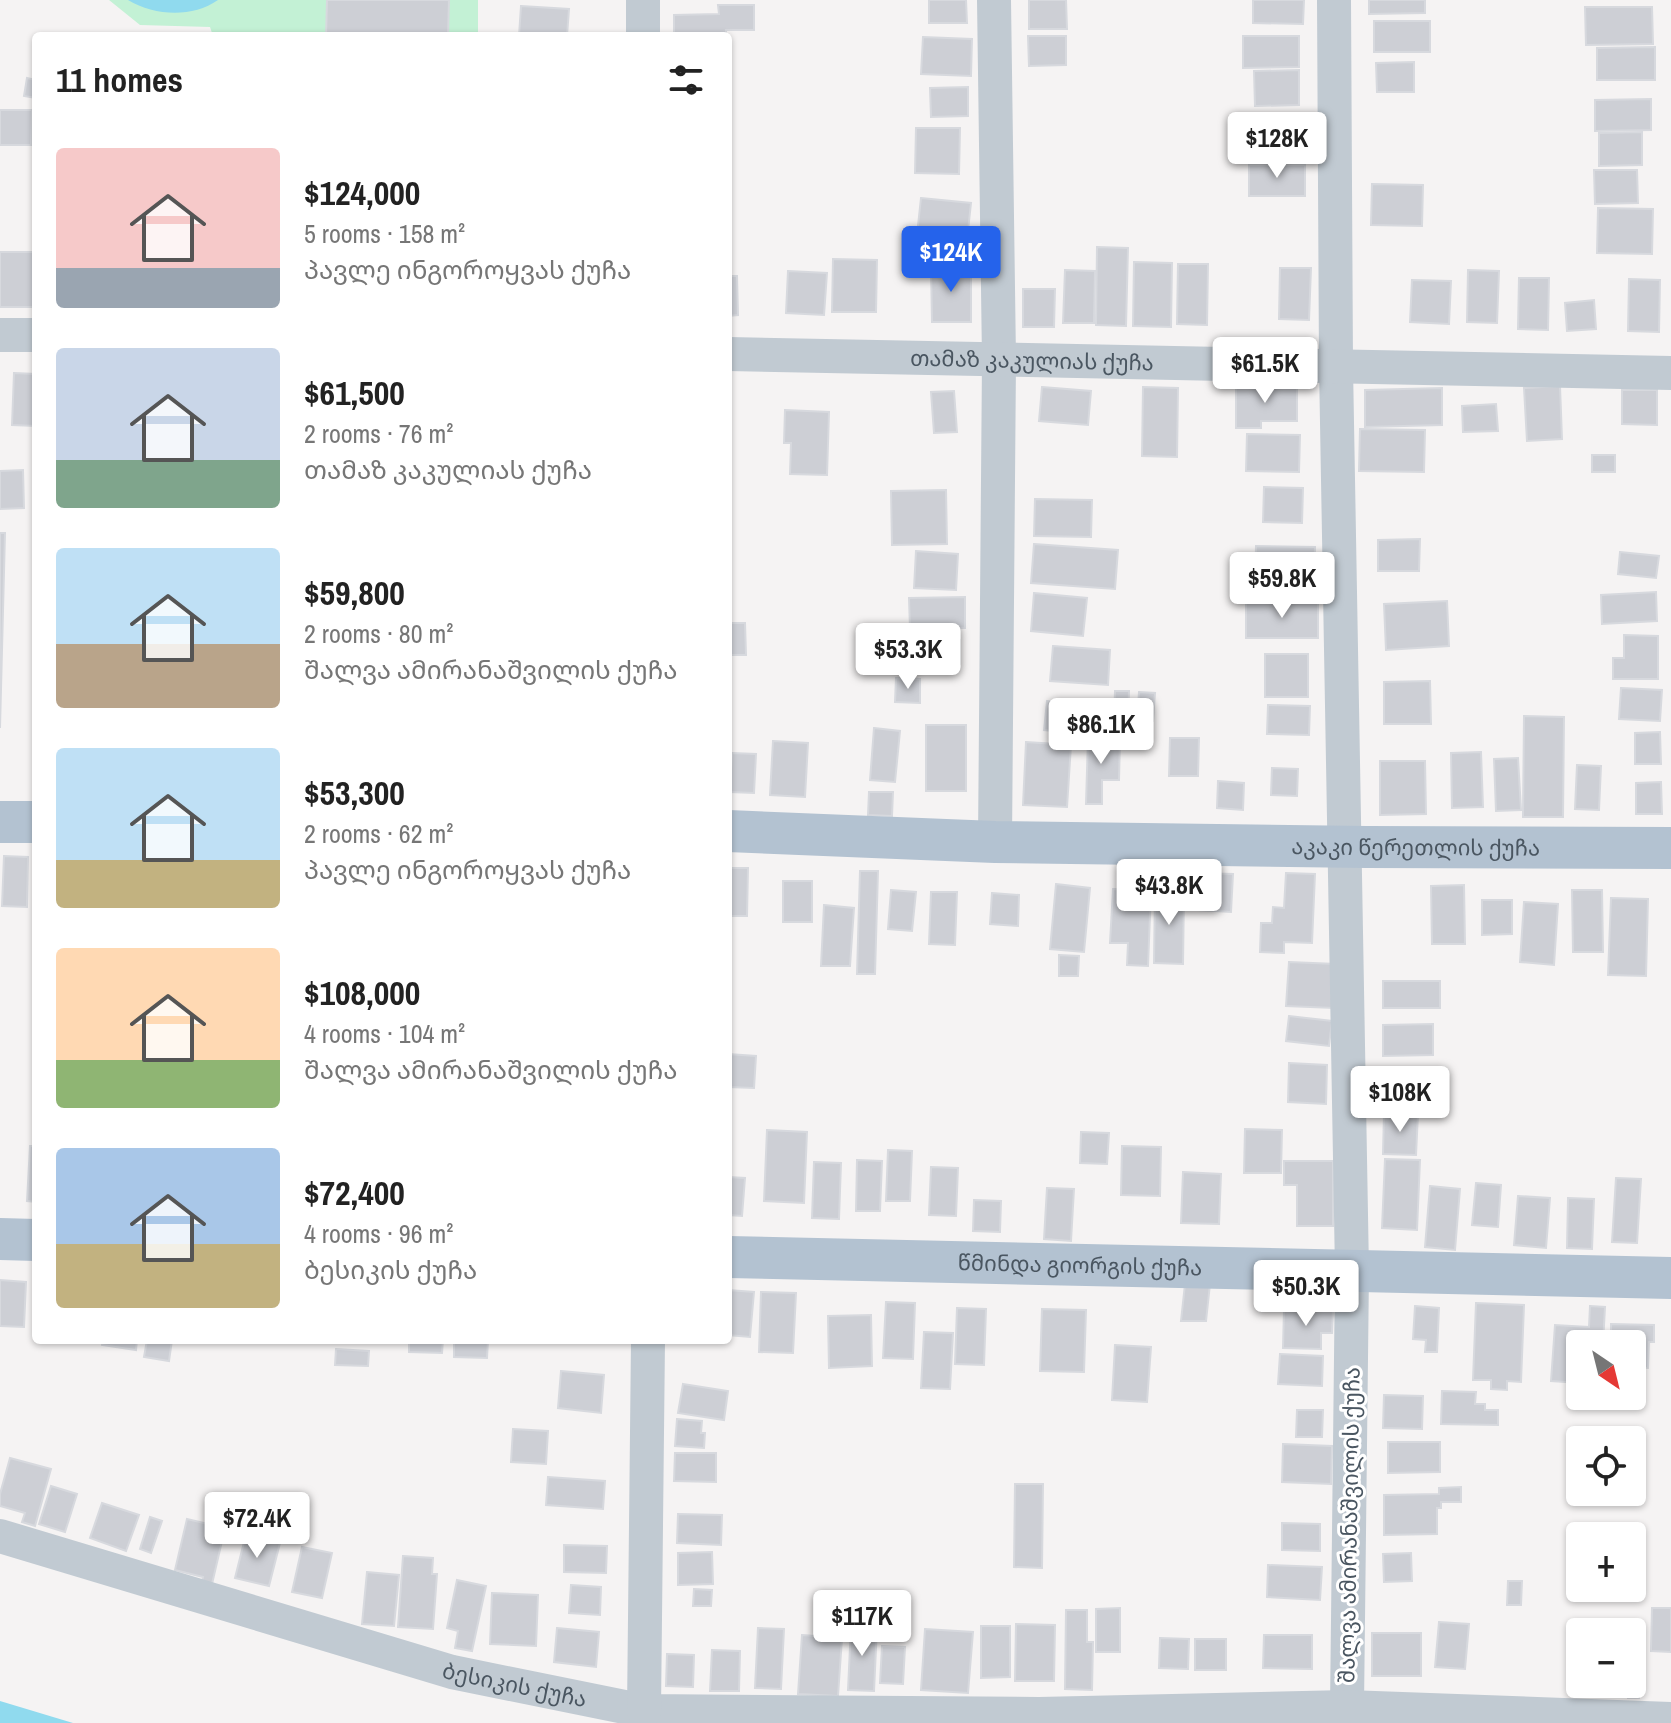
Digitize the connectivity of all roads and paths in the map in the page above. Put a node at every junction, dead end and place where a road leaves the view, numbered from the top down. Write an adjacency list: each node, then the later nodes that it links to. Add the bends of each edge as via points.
1 (643, 0): 4 (street)
2 (994, 0): 8 (street)
3 (1334, 0): 9 (street, შალვა ამირანაშვილის ქუჩა)
4 (643, 32)
5 (0, 335): 6 (street)
6 (32, 335)
7 (732, 354): 8 (street, თამაზ კაკულიას ქუჩა)
8 (999, 360): 9 (street, თამაზ კაკულიას ქუჩა); 14 (street)
9 (1336, 366): 10 (street, თამაზ კაკულიას ქუჩა); 15 (street, შალვა ამირანაშვილის ქუჩა)
10 (1671, 373)
11 (0, 822): 12 (main road)
12 (32, 822)
13 (732, 831): 14 (main road, აკაკი წერეთლის ქუჩა)
14 (995, 842): 15 (main road, აკაკი წერეთლის ქუჩა)
15 (1346, 847): 16 (main road, აკაკი წერეთლის ქუჩა); 20 (street, შალვა ამირანაშვილის ქუჩა)
16 (1671, 848)
17 (0, 1239): 18 (main road)
18 (32, 1240)
19 (732, 1257): 20 (main road, წმინდა გიორგის ქუჩა)
20 (1352, 1271): 21 (main road, წმინდა გიორგის ქუჩა); 24 (street, შალვა ამირანაშვილის ქუჩა)
21 (1671, 1278)
22 (648, 1344): 25 (street)
23 (0, 1536): 25 (street, ბესიკის ქუჩა, via 452,1672)
24 (1347, 1707): 25 (street, ბესიკის ქუჩა, via 1039,1714); 26 (street, ბესიკის ქუჩა)
25 (644, 1711)
26 (1671, 1719)

